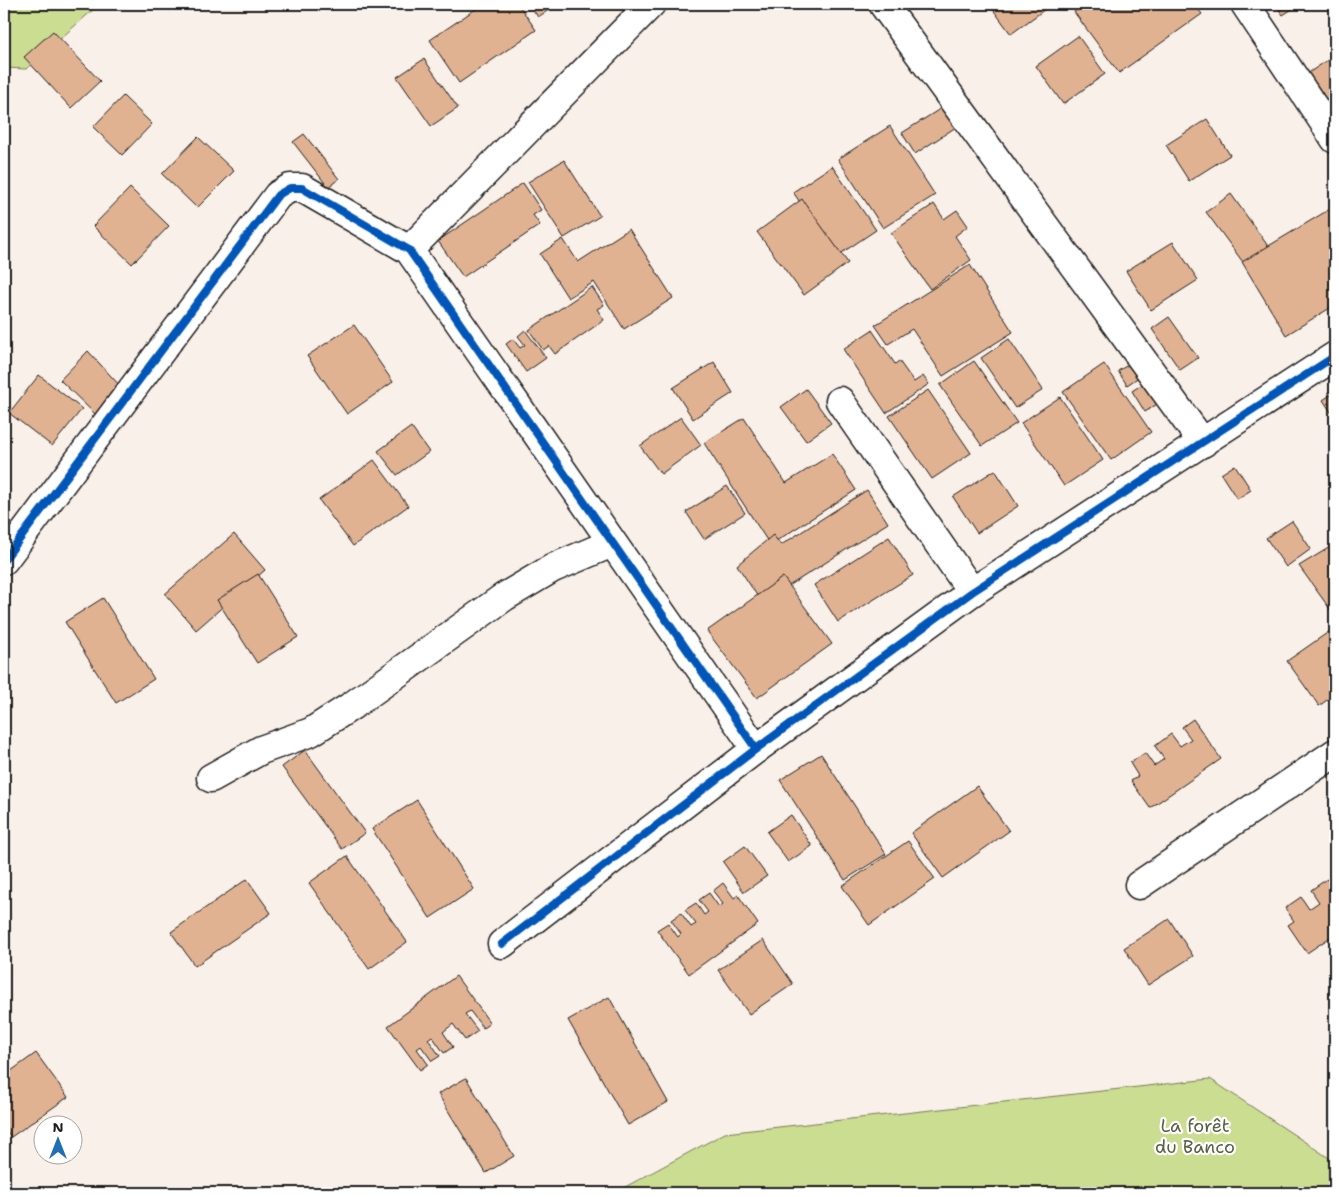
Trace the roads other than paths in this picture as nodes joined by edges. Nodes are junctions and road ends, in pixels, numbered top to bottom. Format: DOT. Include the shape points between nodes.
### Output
graph roads {
  1 [pos="651,4"];
  2 [pos="884,4"];
  3 [pos="1244,4"];
  4 [pos="1335,139"];
  5 [pos="409,250"];
  6 [pos="1335,356"];
  7 [pos="840,401"];
  8 [pos="1203,443"];
  9 [pos="612,543"];
  10 [pos="4,560"];
  11 [pos="972,592"];
  12 [pos="756,750"];
  13 [pos="1335,754"];
  14 [pos="211,778"];
  15 [pos="1139,886"];
  16 [pos="502,944"];
  1 -- 5 [label="street"];
  2 -- 8 [label="street"];
  3 -- 4 [label="street"];
  5 -- 9 [label="street"];
  5 -- 10 [label="street" via="302,188 290,188 278,195"];
  6 -- 8 [label="street"];
  7 -- 11 [label="street"];
  8 -- 11 [label="street"];
  9 -- 12 [label="street"];
  9 -- 14 [label="street" via="553,568 504,597 310,732 261,750"];
  11 -- 12 [label="street"];
  12 -- 16 [label="street"];
  13 -- 15 [label="street"];
}
